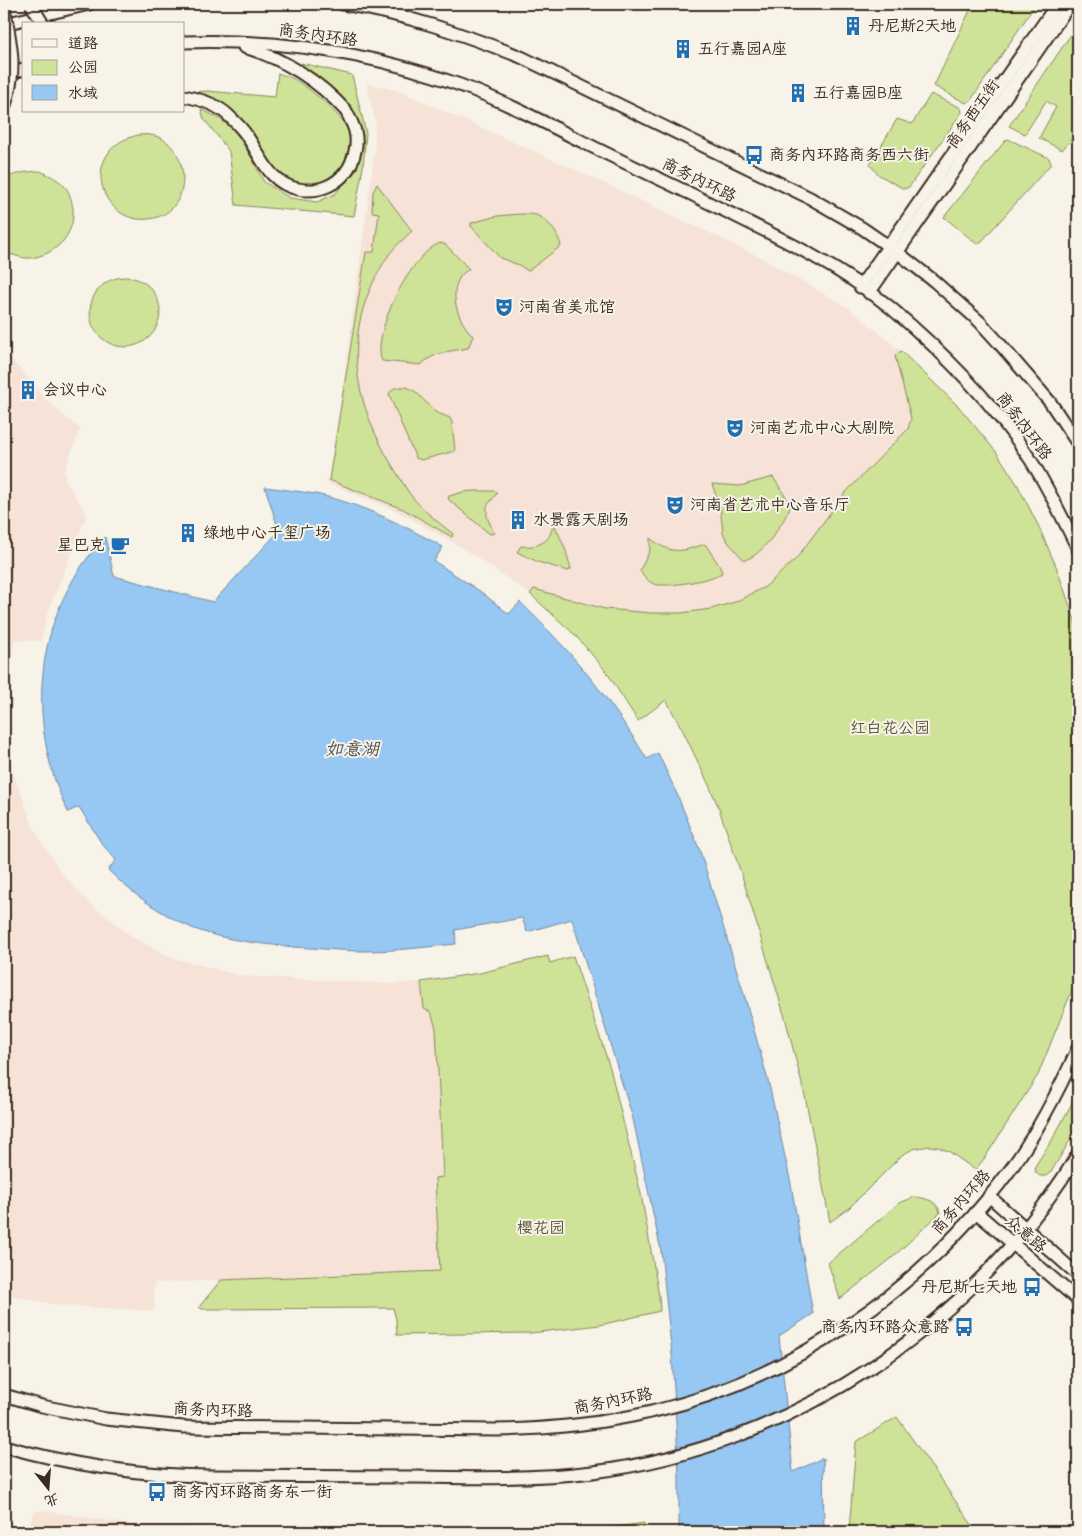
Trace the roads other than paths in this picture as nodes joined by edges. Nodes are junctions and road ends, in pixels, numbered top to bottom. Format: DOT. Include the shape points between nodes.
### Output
graph roads {
  1 [pos="31,4"];
  2 [pos="88,4"];
  3 [pos="343,4"];
  4 [pos="1057,4"];
  5 [pos="1070,4"];
  6 [pos="4,7"];
  7 [pos="42,22"];
  8 [pos="4,24"];
  9 [pos="185,42"];
  10 [pos="228,42"];
  11 [pos="22,70"];
  12 [pos="4,75"];
  13 [pos="185,96"];
  14 [pos="4,108"];
  15 [pos="893,250"];
  16 [pos="865,290"];
  17 [pos="1078,444"];
  18 [pos="1078,549"];
  19 [pos="1078,1048"];
  20 [pos="1078,1154"];
  21 [pos="989,1196"];
  22 [pos="976,1212"];
  23 [pos="1026,1228"];
  24 [pos="1012,1243"];
  25 [pos="1078,1275"];
  26 [pos="1078,1300"];
  27 [pos="4,1395"];
  28 [pos="4,1446"];
  1 -- 7 [label="street, bridge"];
  2 -- 8 [label="street"];
  3 -- 15 [label="street, 商务内环路" via="435,25 521,56 810,198"];
  4 -- 15 [label="street, 商务西五街"];
  5 -- 15 [label="street, 商务西五街"];
  6 -- 14 [label="street, bridge" via="13,67"];
  9 -- 10 [label="street, 商务内环路"];
  10 -- 13 [label="street, bridge" via="258,51 301,72 346,111 356,133 353,160 347,170 333,184 316,190 287,186 274,178 243,130 223,111 210,103"];
  10 -- 16 [label="street, 商务内环路" via="265,43 350,55 420,72 501,101 787,241"];
  11 -- 12 [label="street"];
  15 -- 16 [label="street, 商务西五街"];
  15 -- 17 [label="street, 商务内环路" via="934,281 1000,343 1050,402"];
  16 -- 18 [label="street, 商务内环路" via="888,306 974,387 1037,471"];
  19 -- 21 [label="street, 商务内环路" via="1026,1147"];
  20 -- 23 [label="street"];
  21 -- 22 [label="street, 商务内环路"];
  21 -- 23 [label="street, 众意路"];
  22 -- 24 [label="street, 众意路"];
  22 -- 27 [label="street, 商务内环路" via="900,1287 827,1339 787,1362 688,1402 589,1424 526,1429 207,1428 106,1419"];
  23 -- 24 [label="street"];
  23 -- 25 [label="street, 众意路"];
  24 -- 26 [label="street, 众意路"];
  24 -- 28 [label="street" via="930,1324 870,1369 786,1416 749,1432 656,1460 596,1472 528,1478 179,1476 98,1468"];
}
